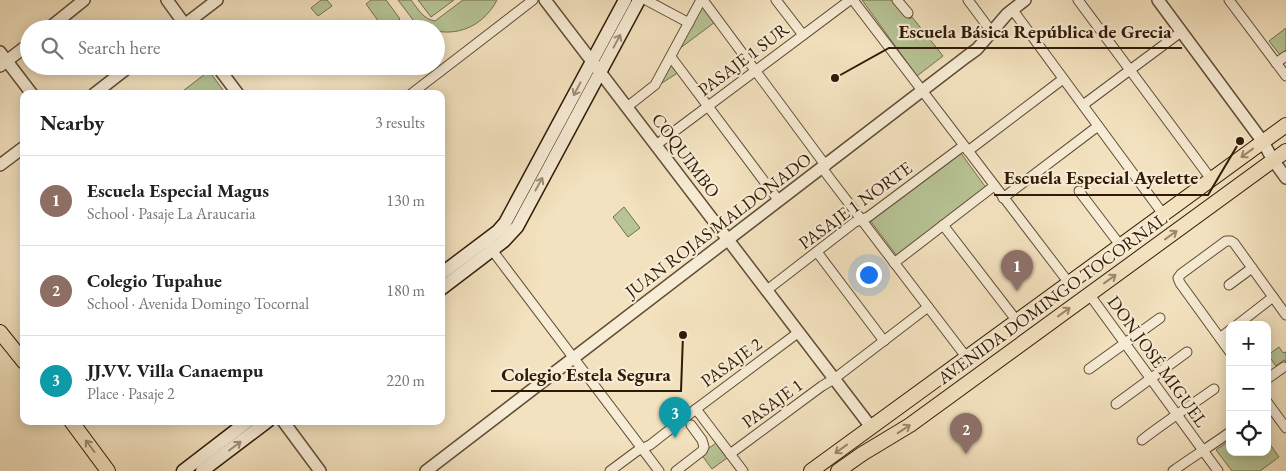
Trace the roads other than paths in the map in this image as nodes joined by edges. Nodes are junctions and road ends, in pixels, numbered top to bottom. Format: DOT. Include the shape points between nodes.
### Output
graph roads {
  1 [pos="84,0"];
  2 [pos="167,0"];
  3 [pos="217,0"];
  4 [pos="533,0"];
  5 [pos="545,0"];
  6 [pos="625,0"];
  7 [pos="639,0"];
  8 [pos="646,0"];
  9 [pos="702,0"];
  10 [pos="776,0"];
  11 [pos="852,0"];
  12 [pos="897,0"];
  13 [pos="968,0"];
  14 [pos="1025,0"];
  15 [pos="1078,0"];
  16 [pos="1158,0"];
  17 [pos="1230,0"];
  18 [pos="1012,10"];
  19 [pos="908,14"];
  20 [pos="59,20"];
  21 [pos="180,20"];
  22 [pos="193,20"];
  23 [pos="689,23"];
  24 [pos="991,31"];
  25 [pos="1181,32"];
  26 [pos="803,35"];
  27 [pos="20,49"];
  28 [pos="1286,56"];
  29 [pos="671,57"];
  30 [pos="2,60"];
  31 [pos="592,61"];
  32 [pos="1276,63"];
  33 [pos="445,68"];
  34 [pos="1130,70"];
  35 [pos="755,71"];
  36 [pos="600,72"];
  37 [pos="118,75"];
  38 [pos="224,75"];
  39 [pos="436,75"];
  40 [pos="1286,76"];
  41 [pos="1063,79"];
  42 [pos="28,90"];
  43 [pos="99,90"];
  44 [pos="235,90"];
  45 [pos="416,90"];
  46 [pos="922,92"];
  47 [pos="708,106"];
  48 [pos="1083,106"];
  49 [pos="627,107"];
  50 [pos="1286,125"];
  51 [pos="1098,126"];
  52 [pos="1263,142"];
  53 [pos="656,145"];
  54 [pos="965,148"];
  55 [pos="20,150"];
  56 [pos="1286,151"];
  57 [pos="1273,160"];
  58 [pos="0,165"];
  59 [pos="824,167"];
  60 [pos="1286,178"];
  61 [pos="1211,179"];
  62 [pos="994,186"];
  63 [pos="1080,191"];
  64 [pos="1003,198"];
  65 [pos="779,201"];
  66 [pos="1163,214"];
  67 [pos="861,220"];
  68 [pos="512,224"];
  69 [pos="943,225"];
  70 [pos="728,240"];
  71 [pos="489,245"];
  72 [pos="1120,245"];
  73 [pos="817,252"];
  74 [pos="894,263"];
  75 [pos="1131,263"];
  76 [pos="1252,268"];
  77 [pos="445,272"];
  78 [pos="1068,283"];
  79 [pos="445,285"];
  80 [pos="1229,285"];
  81 [pos="767,290"];
  82 [pos="1089,294"];
  83 [pos="1273,297"];
  84 [pos="928,307"];
  85 [pos="1286,315"];
  86 [pos="1022,318"];
  87 [pos="1160,318"];
  88 [pos="1242,321"];
  89 [pos="1039,331"];
  90 [pos="0,332"];
  91 [pos="799,332"];
  92 [pos="1226,333"];
  93 [pos="1220,338"];
  94 [pos="884,341"];
  95 [pos="1125,343"];
  96 [pos="1226,346"];
  97 [pos="1187,352"];
  98 [pos="20,357"];
  99 [pos="574,358"];
  100 [pos="967,358"];
  101 [pos="1284,367"];
  102 [pos="1089,369"];
  103 [pos="1271,376"];
  104 [pos="834,379"];
  105 [pos="1151,379"];
  106 [pos="1214,389"];
  107 [pos="1116,404"];
  108 [pos="1271,407"];
  109 [pos="696,409"];
  110 [pos="1177,415"];
  111 [pos="73,425"];
  112 [pos="243,425"];
  113 [pos="263,425"];
  114 [pos="286,425"];
  115 [pos="691,425"];
  116 [pos="1285,425"];
  117 [pos="871,427"];
  118 [pos="1226,435"];
  119 [pos="1142,440"];
  120 [pos="642,449"];
  121 [pos="1203,450"];
  122 [pos="730,454"];
  123 [pos="108,471"];
  124 [pos="183,471"];
  125 [pos="202,471"];
  126 [pos="320,471"];
  127 [pos="426,471"];
  128 [pos="610,471"];
  129 [pos="659,471"];
  130 [pos="676,471"];
  131 [pos="743,471"];
  132 [pos="811,471"];
  133 [pos="838,471"];
  134 [pos="1173,471"];
  135 [pos="1218,471"];
  1 -- 20 [label="street"];
  2 -- 21 [label="street"];
  3 -- 22 [label="street"];
  4 -- 33 [label="street"];
  5 -- 31 [label="street, COQUIMBO"];
  6 -- 31 [label="main road"];
  36 -- 7 [label="main road, one-way"];
  8 -- 23 [label="street"];
  9 -- 23 [label="street"];
  9 -- 35 [label="street"];
  10 -- 26 [label="street"];
  11 -- 26 [label="street, PASAJE 1 SUR"];
  11 -- 46 [label="street"];
  12 -- 19 [label="street"];
  13 -- 24 [label="street"];
  14 -- 18 [label="street, JUAN ROJAS MALDONADO"];
  15 -- 34 [label="street"];
  16 -- 25 [label="street"];
  17 -- 32 [label="street"];
  18 -- 24 [label="street, JUAN ROJAS MALDONADO"];
  18 -- 41 [label="street"];
  23 -- 29 [label="street"];
  24 -- 46 [label="street, JUAN ROJAS MALDONADO" via="972,53"];
  25 -- 34 [label="street"];
  25 -- 52 [label="street"];
  26 -- 35 [label="street, PASAJE 1 SUR"];
  27 -- 30 [label="street"];
  28 -- 32 [label="street"];
  29 -- 47 [label="street"];
  29 -- 49 [label="street" via="655,85"];
  30 -- 42 [label="street"];
  31 -- 36 [label="street, COQUIMBO"];
  31 -- 68 [label="main road, one-way"];
  32 -- 40 [label="street"];
  34 -- 48 [label="street"];
  34 -- 61 [label="street"];
  35 -- 47 [label="street, PASAJE 1 SUR"];
  35 -- 59 [label="street"];
  36 -- 49 [label="street, COQUIMBO"];
  68 -- 36 [label="main road, one-way"];
  37 -- 43 [label="street"];
  38 -- 44 [label="street"];
  39 -- 45 [label="street"];
  41 -- 48 [label="street"];
  41 -- 54 [label="street, PASAJE 1 NORTE"];
  46 -- 54 [label="street"];
  46 -- 59 [label="street, JUAN ROJAS MALDONADO"];
  47 -- 53 [label="street, PASAJE 1 SUR"];
  47 -- 65 [label="street"];
  48 -- 51 [label="street"];
  49 -- 53 [label="street, COQUIMBO"];
  50 -- 52 [label="main road, AVENIDA DOMINGO TOCORNAL"];
  51 -- 64 [label="street"];
  51 -- 66 [label="street"];
  52 -- 57 [label="street"];
  52 -- 61 [label="main road, AVENIDA DOMINGO TOCORNAL, one-way"];
  53 -- 70 [label="street, COQUIMBO"];
  54 -- 62 [label="street"];
  54 -- 67 [label="street, PASAJE 1 NORTE"];
  55 -- 58 [label="street"];
  56 -- 57 [label="main road, AVENIDA DOMINGO TOCORNAL"];
  57 -- 60 [label="street"];
  75 -- 57 [label="main road, AVENIDA DOMINGO TOCORNAL, one-way"];
  59 -- 65 [label="street, JUAN ROJAS MALDONADO"];
  59 -- 67 [label="street"];
  61 -- 66 [label="main road, AVENIDA DOMINGO TOCORNAL"];
  62 -- 64 [label="street"];
  62 -- 69 [label="street"];
  63 -- 72 [label="street"];
  64 -- 78 [label="street"];
  65 -- 70 [label="street, JUAN ROJAS MALDONADO"];
  66 -- 72 [label="main road, AVENIDA DOMINGO TOCORNAL"];
  67 -- 73 [label="street, PASAJE 1 NORTE"];
  67 -- 74 [label="street"];
  68 -- 71 [label="main road" via="498,230"];
  69 -- 74 [label="street"];
  69 -- 86 [label="street"];
  70 -- 81 [label="street, COQUIMBO"];
  70 -- 99 [label="street, JUAN ROJAS MALDONADO"];
  71 -- 77 [label="main road"];
  71 -- 79 [label="main road"];
  71 -- 99 [label="street"];
  72 -- 75 [label="main road" via="1133,251"];
  72 -- 78 [label="main road, AVENIDA DOMINGO TOCORNAL"];
  73 -- 81 [label="street, PASAJE 1 NORTE"];
  73 -- 94 [label="street"];
  74 -- 84 [label="street"];
  82 -- 75 [label="main road, AVENIDA DOMINGO TOCORNAL, one-way"];
  76 -- 80 [label="street"];
  76 -- 83 [label="street"];
  76 -- 93 [label="street" via="1228,240 1179,276 1178,282"];
  78 -- 86 [label="main road, AVENIDA DOMINGO TOCORNAL"];
  81 -- 91 [label="street, COQUIMBO"];
  89 -- 82 [label="main road, AVENIDA DOMINGO TOCORNAL, one-way"];
  82 -- 95 [label="street, DON JOSÉ MIGUEL"];
  83 -- 85 [label="street"];
  83 -- 88 [label="street"];
  84 -- 94 [label="street, PASAJE 1"];
  84 -- 100 [label="street"];
  86 -- 89 [label="main road" via="1027,318 1030,325"];
  86 -- 100 [label="main road, AVENIDA DOMINGO TOCORNAL"];
  87 -- 95 [label="street"];
  133 -- 89 [label="main road, AVENIDA DOMINGO TOCORNAL, one-way" via="910,425"];
  90 -- 98 [label="main road"];
  91 -- 104 [label="street, COQUIMBO"];
  91 -- 109 [label="street, PASAJE 2"];
  92 -- 93 [label="street"];
  93 -- 96 [label="street"];
  94 -- 104 [label="street, PASAJE 1"];
  95 -- 102 [label="street"];
  95 -- 105 [label="street, DON JOSÉ MIGUEL"];
  97 -- 105 [label="street"];
  99 -- 120 [label="street"];
  99 -- 127 [label="street, JUAN ROJAS MALDONADO"];
  100 -- 117 [label="main road, AVENIDA DOMINGO TOCORNAL"];
  101 -- 103 [label="street"];
  104 -- 117 [label="street, COQUIMBO"];
  104 -- 122 [label="street, PASAJE 1"];
  105 -- 107 [label="street"];
  105 -- 110 [label="street, DON JOSÉ MIGUEL"];
  106 -- 110 [label="street"];
  108 -- 116 [label="street"];
  109 -- 120 [label="street, PASAJE 2"];
  109 -- 122 [label="street"];
  110 -- 119 [label="street"];
  110 -- 121 [label="street, DON JOSÉ MIGUEL"];
  123 -- 111 [label="main road, one-way"];
  112 -- 124 [label="main road"];
  125 -- 113 [label="main road, one-way"];
  114 -- 126 [label="street"];
  115 -- 130 [label="street" via="704,442 704,447"];
  117 -- 132 [label="main road, AVENIDA DOMINGO TOCORNAL, one-way"];
  118 -- 121 [label="street"];
  120 -- 128 [label="street, PASAJE 2"];
  120 -- 129 [label="street"];
  121 -- 134 [label="street"];
  121 -- 135 [label="street, DON JOSÉ MIGUEL"];
  122 -- 131 [label="street"];
}
